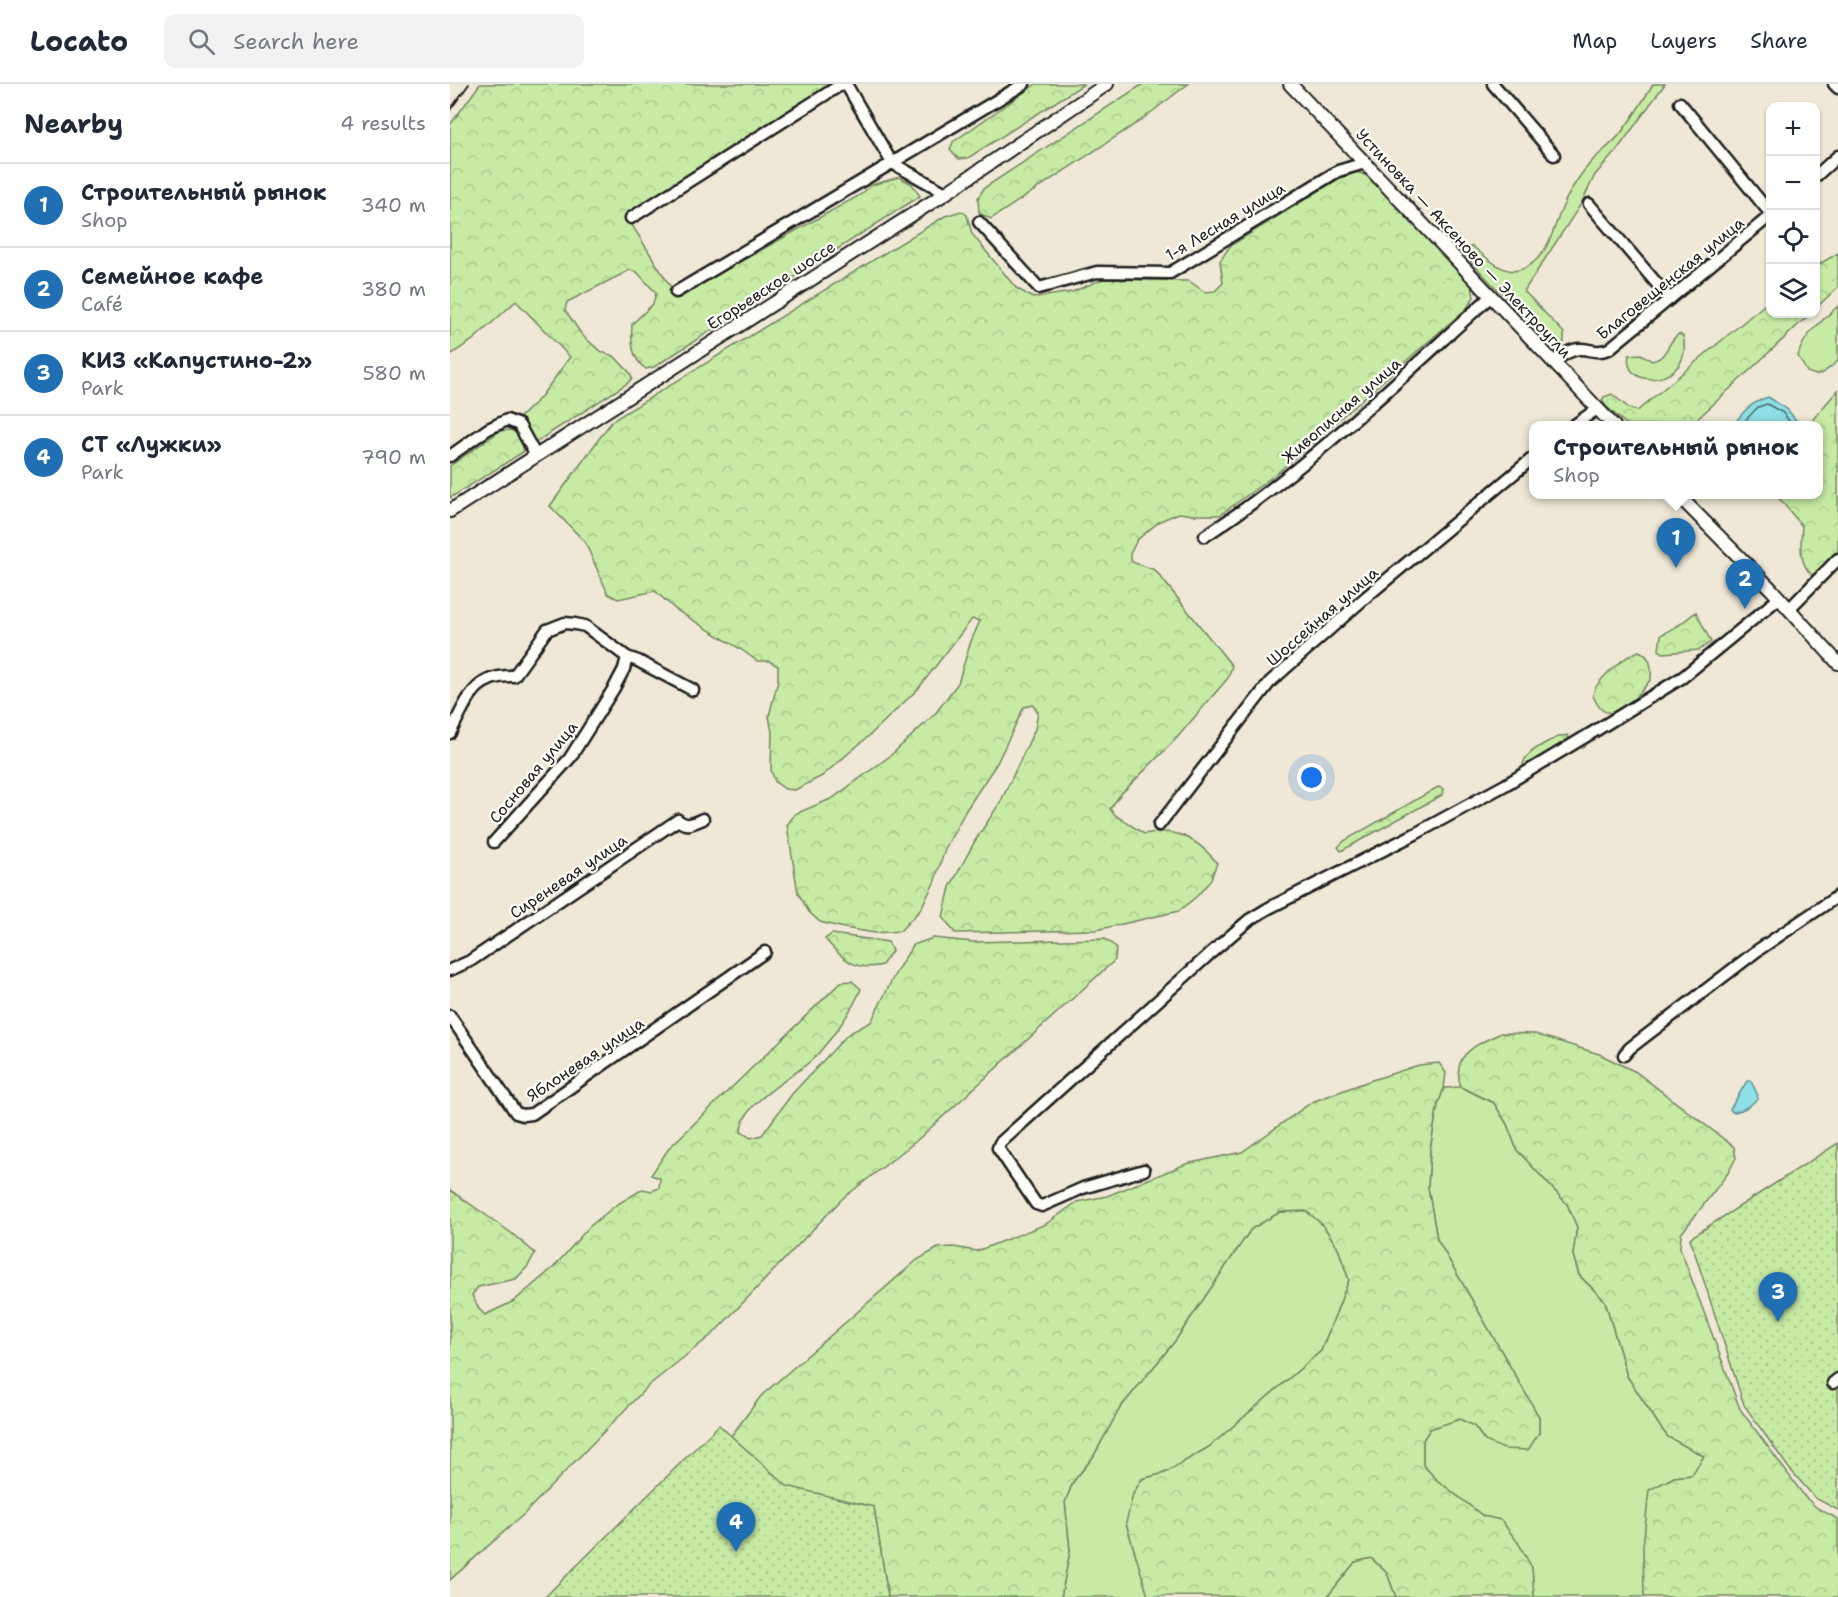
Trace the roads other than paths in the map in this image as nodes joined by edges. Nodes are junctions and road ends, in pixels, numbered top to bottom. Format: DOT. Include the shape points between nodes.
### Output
graph roads {
  1 [pos="844,84"];
  2 [pos="1024,84"];
  3 [pos="1107,84"];
  4 [pos="1290,84"];
  5 [pos="1493,84"];
  6 [pos="1834,84"];
  7 [pos="1838,88"];
  8 [pos="1680,103"];
  9 [pos="1554,155"];
  10 [pos="1838,156"];
  11 [pos="892,163"];
  12 [pos="1365,163"];
  13 [pos="1820,172"];
  14 [pos="946,194"];
  15 [pos="1589,204"];
  16 [pos="1766,210"];
  17 [pos="631,218"];
  18 [pos="1766,218"];
  19 [pos="979,222"];
  20 [pos="676,292"];
  21 [pos="1490,297"];
  22 [pos="1670,299"];
  23 [pos="1552,362"];
  24 [pos="1597,409"];
  25 [pos="1579,421"];
  26 [pos="1609,421"];
  27 [pos="450,456"];
  28 [pos="536,456"];
  29 [pos="1529,460"];
  30 [pos="1681,499"];
  31 [pos="450,511"];
  32 [pos="1205,536"];
  33 [pos="1838,559"];
  34 [pos="1779,598"];
  35 [pos="1789,609"];
  36 [pos="627,657"];
  37 [pos="1838,663"];
  38 [pos="693,690"];
  39 [pos="450,733"];
  40 [pos="703,819"];
  41 [pos="1159,825"];
  42 [pos="495,842"];
  43 [pos="1838,896"];
  44 [pos="765,952"];
  45 [pos="450,970"];
  46 [pos="450,1018"];
  47 [pos="1624,1055"];
  48 [pos="1144,1170"];
  1 -- 11 [label="street"];
  1 -- 17 [label="street"];
  2 -- 11 [label="street"];
  3 -- 14 [label="main road, Егорьевское шоссе"];
  4 -- 12 [label="main road, Устиновка — Аксеново — Электроугли"];
  5 -- 9 [label="street"];
  6 -- 7 [label="street"];
  8 -- 16 [label="street"];
  10 -- 13 [label="street"];
  11 -- 14 [label="street"];
  11 -- 20 [label="street"];
  12 -- 19 [label="street, 1-я Лесная улица" via="1338,171 1170,273 1097,272 1039,288"];
  12 -- 21 [label="main road, Устиновка — Аксеново — Электроугли"];
  14 -- 28 [label="main road, Егорьевское шоссе"];
  15 -- 22 [label="street"];
  18 -- 22 [label="street, Благовещенская улица"];
  21 -- 23 [label="main road, Устиновка — Аксеново — Электроугли"];
  21 -- 32 [label="street, Живописная улица" via="1331,442"];
  22 -- 23 [label="street, Благовещенская улица" via="1609,349 1600,353 1580,349"];
  23 -- 24 [label="main road, Устиновка — Аксеново — Электроугли"];
  24 -- 25 [label="street"];
  24 -- 26 [label="main road, Устиновка — Аксеново — Электроугли"];
  27 -- 28 [label="street" via="507,420 519,425"];
  28 -- 31 [label="main road, Егорьевское шоссе"];
  29 -- 41 [label="street, Шоссейная улица" via="1270,682"];
  30 -- 34 [label="main road"];
  33 -- 35 [label="street"];
  34 -- 35 [label="main road"];
  34 -- 48 [label="street" via="1683,677 1595,731 1445,818 1249,920 998,1148 1036,1204 1042,1206 1083,1188"];
  35 -- 37 [label="main road"];
  36 -- 38 [label="street"];
  36 -- 39 [label="street" via="585,626 565,623 547,630 514,676 491,677 474,689"];
  36 -- 42 [label="street, Сосновая улица" via="614,688 570,758"];
  40 -- 45 [label="street, Сиреневая улица" via="689,825 678,820 470,961"];
  43 -- 47 [label="street" via="1758,950"];
  44 -- 46 [label="street, Яблоневая улица" via="532,1114 516,1113"];
}
